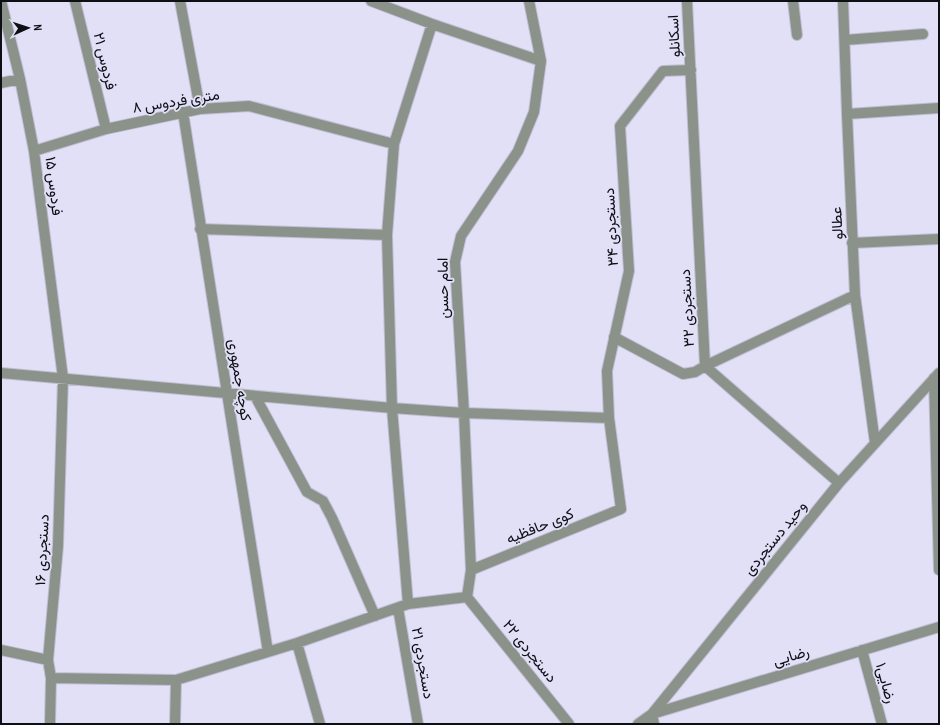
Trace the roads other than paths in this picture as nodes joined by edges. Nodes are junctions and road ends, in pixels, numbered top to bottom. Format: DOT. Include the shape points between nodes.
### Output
graph roads {
  1 [pos="1,1"];
  2 [pos="75,1"];
  3 [pos="180,1"];
  4 [pos="371,1"];
  5 [pos="529,1"];
  6 [pos="687,1"];
  7 [pos="793,1"];
  8 [pos="843,1"];
  9 [pos="432,24"];
  10 [pos="923,34"];
  11 [pos="797,35"];
  12 [pos="844,40"];
  13 [pos="541,61"];
  14 [pos="691,70"];
  15 [pos="20,79"];
  16 [pos="1,83"];
  17 [pos="939,108"];
  18 [pos="200,109"];
  19 [pos="183,112"];
  20 [pos="846,114"];
  21 [pos="106,129"];
  22 [pos="394,144"];
  23 [pos="34,151"];
  24 [pos="200,229"];
  25 [pos="387,235"];
  26 [pos="939,239"];
  27 [pos="852,243"];
  28 [pos="856,295"];
  29 [pos="614,337"];
  30 [pos="705,366"];
  31 [pos="1,373"];
  32 [pos="937,376"];
  33 [pos="63,378"];
  34 [pos="228,394"];
  35 [pos="255,396"];
  36 [pos="392,408"];
  37 [pos="464,412"];
  38 [pos="609,418"];
  39 [pos="875,443"];
  40 [pos="840,483"];
  41 [pos="621,509"];
  42 [pos="471,570"];
  43 [pos="939,570"];
  44 [pos="467,597"];
  45 [pos="408,604"];
  46 [pos="398,608"];
  47 [pos="375,616"];
  48 [pos="939,627"];
  49 [pos="297,643"];
  50 [pos="1,650"];
  51 [pos="862,650"];
  52 [pos="268,652"];
  53 [pos="48,660"];
  54 [pos="51,678"];
  55 [pos="176,680"];
  56 [pos="652,714"];
  57 [pos="50,724"];
  58 [pos="175,724"];
  59 [pos="320,724"];
  60 [pos="418,724"];
  61 [pos="569,724"];
  62 [pos="638,724"];
  63 [pos="654,724"];
  64 [pos="882,724"];
  1 -- 15 [label="street, فردوس ۱۵"];
  2 -- 21 [label="street, فردوس ۲۱"];
  3 -- 18 [label="street"];
  4 -- 9 [label="street"];
  5 -- 13 [label="street, امام حسن"];
  6 -- 14 [label="street, اسکانلو"];
  7 -- 11 [label="street"];
  8 -- 12 [label="street, عطالو"];
  9 -- 13 [label="street"];
  9 -- 22 [label="street"];
  10 -- 12 [label="street"];
  12 -- 20 [label="street, عطالو"];
  13 -- 37 [label="street, امام حسن" via="534,112 518,151 461,236 455,262"];
  14 -- 29 [label="street, دستجردی ۳۴" via="663,72 620,126 629,271"];
  14 -- 30 [label="street, دستجردی ۳۲"];
  15 -- 16 [label="street"];
  15 -- 23 [label="street, فردوس ۱۵"];
  17 -- 20 [label="street"];
  18 -- 19 [label="street, ۸ متری فردوس"];
  18 -- 22 [label="street, ۸ متری فردوس" via="249,106"];
  19 -- 21 [label="street, ۸ متری فردوس"];
  19 -- 24 [label="street, کوچه جمهوری"];
  20 -- 27 [label="street, عطالو"];
  21 -- 23 [label="street, ۸ متری فردوس"];
  22 -- 25 [label="street"];
  23 -- 33 [label="street, فردوس ۱۵"];
  24 -- 25 [label="street"];
  24 -- 34 [label="street, کوچه جمهوری"];
  25 -- 36 [label="street"];
  26 -- 27 [label="street"];
  27 -- 28 [label="street, عطالو"];
  28 -- 30 [label="street"];
  28 -- 39 [label="street, عطالو"];
  29 -- 30 [label="street" via="684,374 695,372"];
  29 -- 38 [label="street, دستجردی ۳۴" via="606,370"];
  30 -- 40 [label="street, دستجردی ۳۲"];
  31 -- 33 [label="street"];
  32 -- 39 [label="street, وحید دستجردی"];
  32 -- 43 [label="street"];
  33 -- 34 [label="street"];
  33 -- 53 [label="street, دستجردی ۱۶" via="58,546"];
  34 -- 35 [label="street"];
  34 -- 52 [label="street, کوچه جمهوری"];
  35 -- 36 [label="street"];
  35 -- 47 [label="street" via="307,492 323,501"];
  36 -- 37 [label="street"];
  36 -- 45 [label="street"];
  37 -- 38 [label="street"];
  37 -- 42 [label="street, امام حسن"];
  38 -- 41 [label="street, دستجردی ۳۴"];
  39 -- 40 [label="street, وحید دستجردی"];
  40 -- 56 [label="street, وحید دستجردی"];
  41 -- 42 [label="street, کوی حافظیه"];
  42 -- 44 [label="street, امام حسن"];
  44 -- 45 [label="street"];
  44 -- 61 [label="street, دستجردی ۲۲"];
  45 -- 46 [label="street"];
  46 -- 47 [label="street"];
  46 -- 60 [label="street, دستجردی ۲۱"];
  47 -- 49 [label="street"];
  48 -- 51 [label="street, رضایی"];
  49 -- 52 [label="street"];
  49 -- 59 [label="street"];
  50 -- 53 [label="street"];
  51 -- 56 [label="street, رضایی"];
  51 -- 64 [label="street, رضایی۱"];
  52 -- 55 [label="street"];
  53 -- 54 [label="street, دستجردی ۱۶"];
  54 -- 55 [label="street"];
  54 -- 57 [label="street, دستجردی ۱۶"];
  55 -- 58 [label="street"];
  56 -- 62 [label="street, وحید دستجردی"];
  56 -- 63 [label="street"];
}
